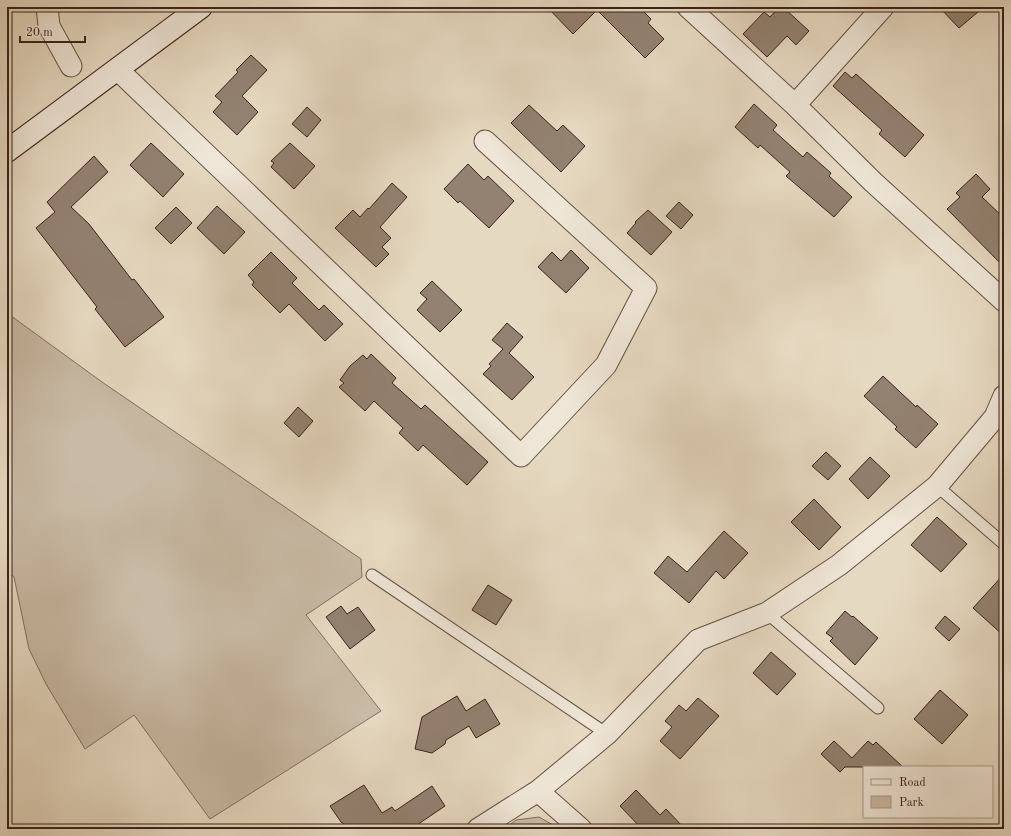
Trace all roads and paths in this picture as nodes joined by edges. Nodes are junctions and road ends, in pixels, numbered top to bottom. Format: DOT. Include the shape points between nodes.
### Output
graph roads {
  1 [pos="47,7"];
  2 [pos="201,7"];
  3 [pos="883,7"];
  4 [pos="693,8"];
  5 [pos="70,66"];
  6 [pos="117,69"];
  7 [pos="795,105"];
  8 [pos="485,141"];
  9 [pos="7,151"];
  10 [pos="1004,301"];
  11 [pos="1004,396"];
  12 [pos="937,486"];
  13 [pos="1004,544"];
  14 [pos="372,575"];
  15 [pos="767,613"];
  16 [pos="878,708"];
  17 [pos="607,734"];
  18 [pos="538,791"];
  19 [pos="478,829"];
  20 [pos="581,829"];
  1 -- 5 [label="street" via="49,26"];
  2 -- 6 [label="main road"];
  3 -- 7 [label="street"];
  4 -- 7 [label="street"];
  6 -- 8 [label="street" via="521,456 606,365 646,288"];
  6 -- 9 [label="main road"];
  7 -- 10 [label="street" via="872,182"];
  11 -- 12 [label="street" via="995,417"];
  12 -- 13 [label="lane"];
  12 -- 15 [label="street" via="839,566"];
  14 -- 17 [label="lane"];
  15 -- 16 [label="lane"];
  15 -- 17 [label="street" via="698,640"];
  17 -- 18 [label="street"];
  18 -- 19 [label="street"];
  18 -- 20 [label="street"];
}
